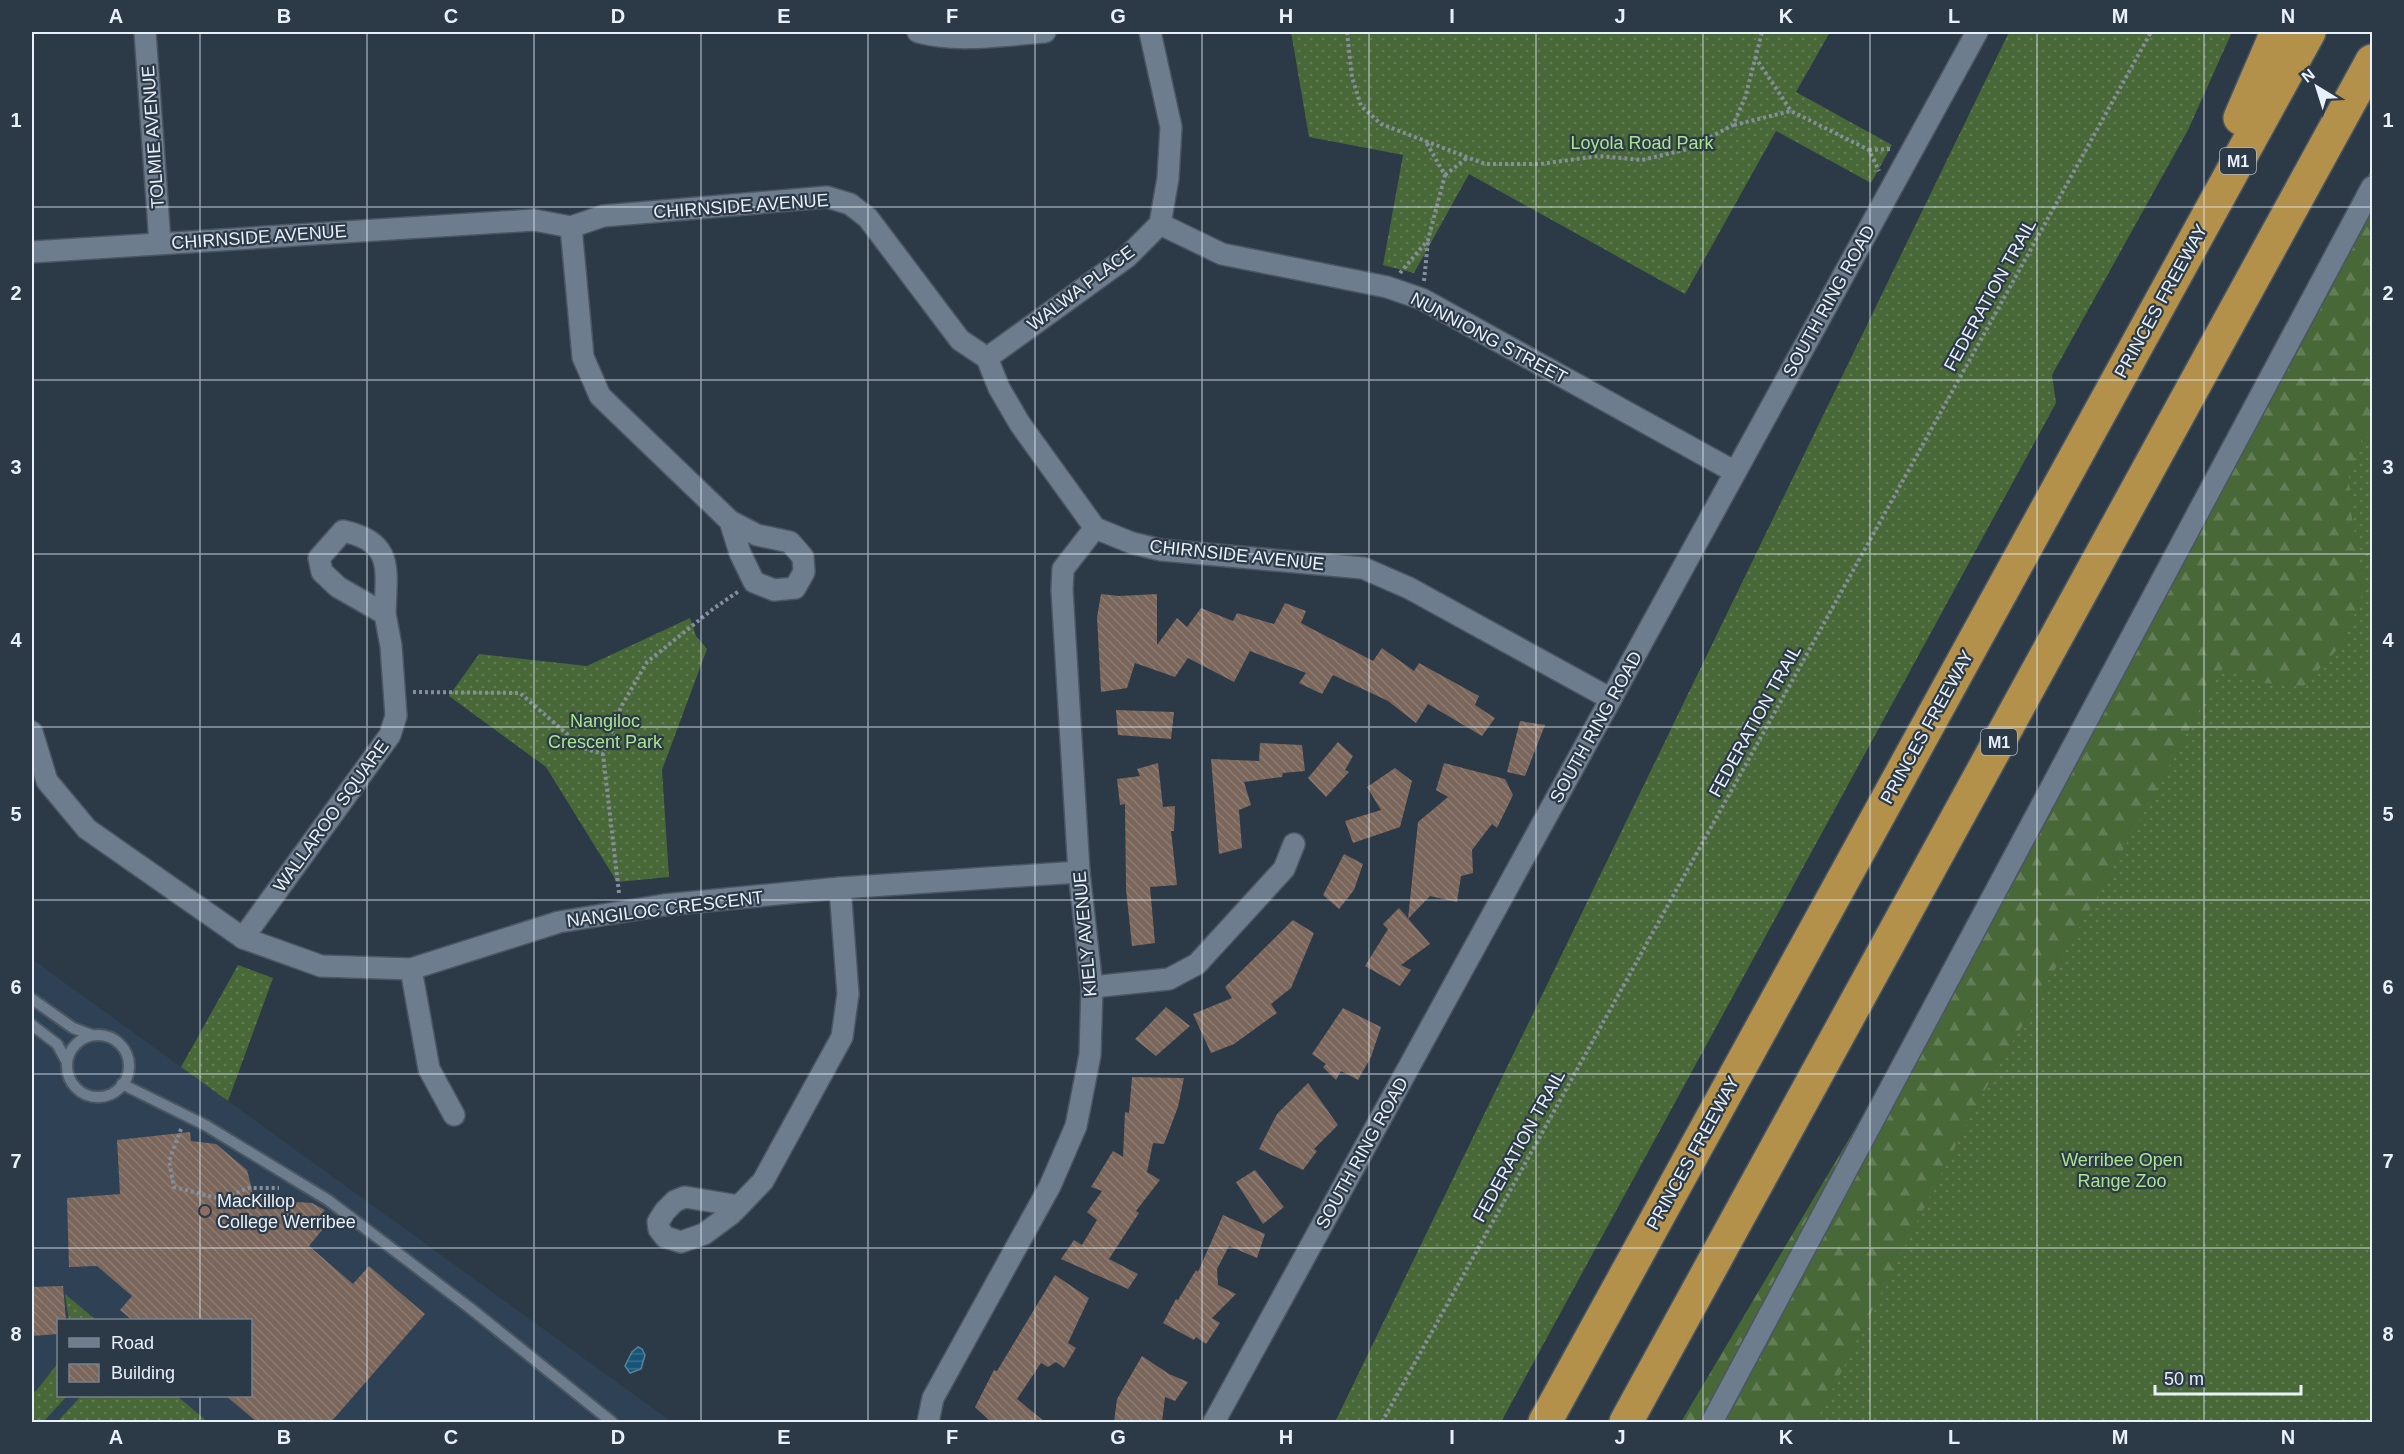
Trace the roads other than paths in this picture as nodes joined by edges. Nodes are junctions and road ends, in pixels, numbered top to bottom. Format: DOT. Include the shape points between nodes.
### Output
graph roads {
  1 [pos="145,32"];
  2 [pos="918,32"];
  3 [pos="1044,32"];
  4 [pos="1150,32"];
  5 [pos="1977,32"];
  6 [pos="2277,32"];
  7 [pos="2309,32"];
  8 [pos="2373,61"];
  9 [pos="2373,187"];
  10 [pos="1160,224"];
  11 [pos="571,227"];
  12 [pos="160,243"];
  13 [pos="32,252"];
  14 [pos="2167,291"];
  15 [pos="987,358"];
  16 [pos="1735,472"];
  17 [pos="730,521"];
  18 [pos="1095,528"];
  19 [pos="385,614"];
  20 [pos="1611,699"];
  21 [pos="32,732"];
  22 [pos="1294,844"];
  23 [pos="1079,872"];
  24 [pos="840,888"];
  25 [pos="243,938"];
  26 [pos="411,969"];
  27 [pos="1092,987"];
  28 [pos="32,999"];
  29 [pos="32,1024"];
  30 [pos="92,1035"];
  31 [pos="67,1062"];
  32 [pos="123,1084"];
  33 [pos="454,1115"];
  34 [pos="739,1206"];
  35 [pos="612,1422"];
  36 [pos="928,1422"];
  37 [pos="1214,1422"];
  38 [pos="1545,1422"];
  39 [pos="1626,1422"];
  40 [pos="1712,1422"];
  1 -- 12 [label="street, TOLMIE AVENUE"];
  2 -- 3 [label="street" via="981,37"];
  4 -- 10 [label="street" via="1171,127"];
  5 -- 16 [label="street, SOUTH RING ROAD"];
  6 -- 14 [label="highway"];
  7 -- 14 [label="highway, PRINCES FREEWAY / M1"];
  8 -- 39 [label="highway, M1"];
  9 -- 40 [label="street"];
  10 -- 15 [label="street, WALWA PLACE" via="1127,256"];
  10 -- 16 [label="street, NUNNIONG STREET" via="1222,254 1387,287 1422,299"];
  11 -- 12 [label="street, CHIRNSIDE AVENUE" via="534,220"];
  11 -- 15 [label="street, CHIRNSIDE AVENUE" via="603,216 827,197 850,204 868,218 960,340"];
  11 -- 17 [label="street" via="583,357 600,396"];
  12 -- 13 [label="street, CHIRNSIDE AVENUE"];
  14 -- 38 [label="highway, PRINCES FREEWAY / M1"];
  15 -- 18 [label="street" via="1020,424"];
  16 -- 20 [label="street, SOUTH RING ROAD"];
  17 -- 17 [label="street" via="754,582 774,590 795,588 804,572 803,557 790,542 757,535"];
  18 -- 20 [label="street, CHIRNSIDE AVENUE" via="1161,550 1363,568 1409,588"];
  18 -- 23 [label="street, KIELY AVENUE" via="1063,569"];
  19 -- 25 [label="street, WALLAROO SQUARE" via="396,716 390,735"];
  20 -- 37 [label="street, SOUTH RING ROAD"];
  21 -- 25 [label="street, NANGILOC CRESCENT" via="47,781 87,829"];
  22 -- 27 [label="street" via="1284,869 1197,964 1169,979"];
  23 -- 24 [label="street, NANGILOC CRESCENT"];
  23 -- 27 [label="street, KIELY AVENUE"];
  24 -- 26 [label="street, NANGILOC CRESCENT" via="664,905 559,922"];
  24 -- 34 [label="street" via="848,994 842,1037 763,1181"];
  25 -- 26 [label="street, NANGILOC CRESCENT" via="321,966"];
  26 -- 33 [label="street" via="429,1069"];
  27 -- 36 [label="street, KIELY AVENUE" via="1089,1055 1076,1125 1050,1186 933,1398"];
  28 -- 30 [label="lane" via="73,1028"];
  29 -- 31 [label="lane" via="57,1044"];
  30 -- 31 [label="lane" via="75,1044"];
  30 -- 32 [label="lane" via="108,1037 126,1053 128,1069"];
  31 -- 32 [label="lane" via="68,1075 86,1095 99,1097"];
  32 -- 35 [label="lane" via="205,1125 328,1200"];
}
